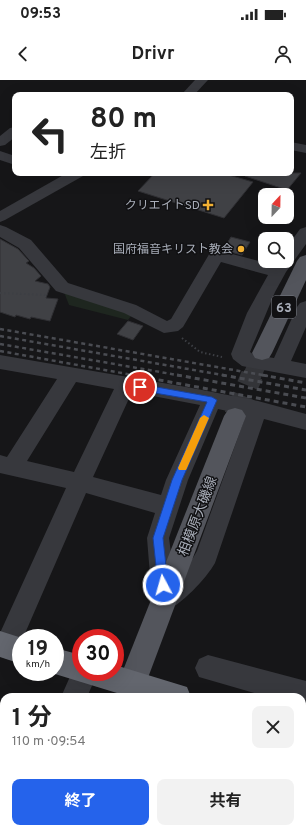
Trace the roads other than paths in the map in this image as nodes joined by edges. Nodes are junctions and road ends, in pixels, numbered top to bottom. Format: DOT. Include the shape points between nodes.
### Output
graph roads {
  1 [pos="202,80"];
  2 [pos="190,92"];
  3 [pos="12,133"];
  4 [pos="0,142"];
  5 [pos="294,147"];
  6 [pos="306,149"];
  7 [pos="0,154"];
  8 [pos="12,160"];
  9 [pos="52,176"];
  10 [pos="73,176"];
  11 [pos="64,181"];
  12 [pos="0,217"];
  13 [pos="0,230"];
  14 [pos="306,232"];
  15 [pos="294,249"];
  16 [pos="258,261"];
  17 [pos="306,261"];
  18 [pos="281,268"];
  19 [pos="306,307"];
  20 [pos="262,353"];
  21 [pos="0,362"];
  22 [pos="280,366"];
  23 [pos="306,371"];
  24 [pos="70,375"];
  25 [pos="126,385"];
  26 [pos="212,400"];
  27 [pos="258,409"];
  28 [pos="235,416"];
  29 [pos="306,422"];
  30 [pos="6,466"];
  31 [pos="80,482"];
  32 [pos="168,507"];
  33 [pos="164,600"];
  34 [pos="9,647"];
  35 [pos="208,668"];
  36 [pos="81,681"];
  37 [pos="122,681"];
  38 [pos="132,684"];
  39 [pos="76,693"];
  40 [pos="163,693"];
  41 [pos="302,693"];
  1 -- 2 [label="street"];
  3 -- 4 [label="street"];
  5 -- 6 [label="street"];
  7 -- 8 [label="street"];
  9 -- 11 [label="street"];
  10 -- 11 [label="street"];
  11 -- 12 [label="street"];
  13 -- 16 [label="street" via="24,244 62,287 130,309 168,327 177,323 217,255"];
  14 -- 15 [label="street"];
  17 -- 20 [label="main road, 63"];
  18 -- 22 [label="street" via="263,299 240,354 249,361"];
  19 -- 22 [label="street"];
  21 -- 24 [label="street"];
  22 -- 23 [label="street"];
  24 -- 25 [label="street"];
  24 -- 30 [label="street"];
  25 -- 26 [label="street"];
  25 -- 31 [label="street"];
  26 -- 27 [label="street"];
  26 -- 32 [label="street"];
  27 -- 29 [label="street"];
  27 -- 33 [label="street" via="208,556 201,566"];
  28 -- 33 [label="main road, 相模原大磯線"];
  30 -- 31 [label="street"];
  31 -- 32 [label="street"];
  31 -- 34 [label="street"];
  32 -- 33 [label="street" via="158,538"];
  33 -- 38 [label="main road, 相模原大磯線"];
  35 -- 41 [label="street"];
  36 -- 39 [label="street"];
  37 -- 38 [label="highway"];
  38 -- 40 [label="highway"];
}
